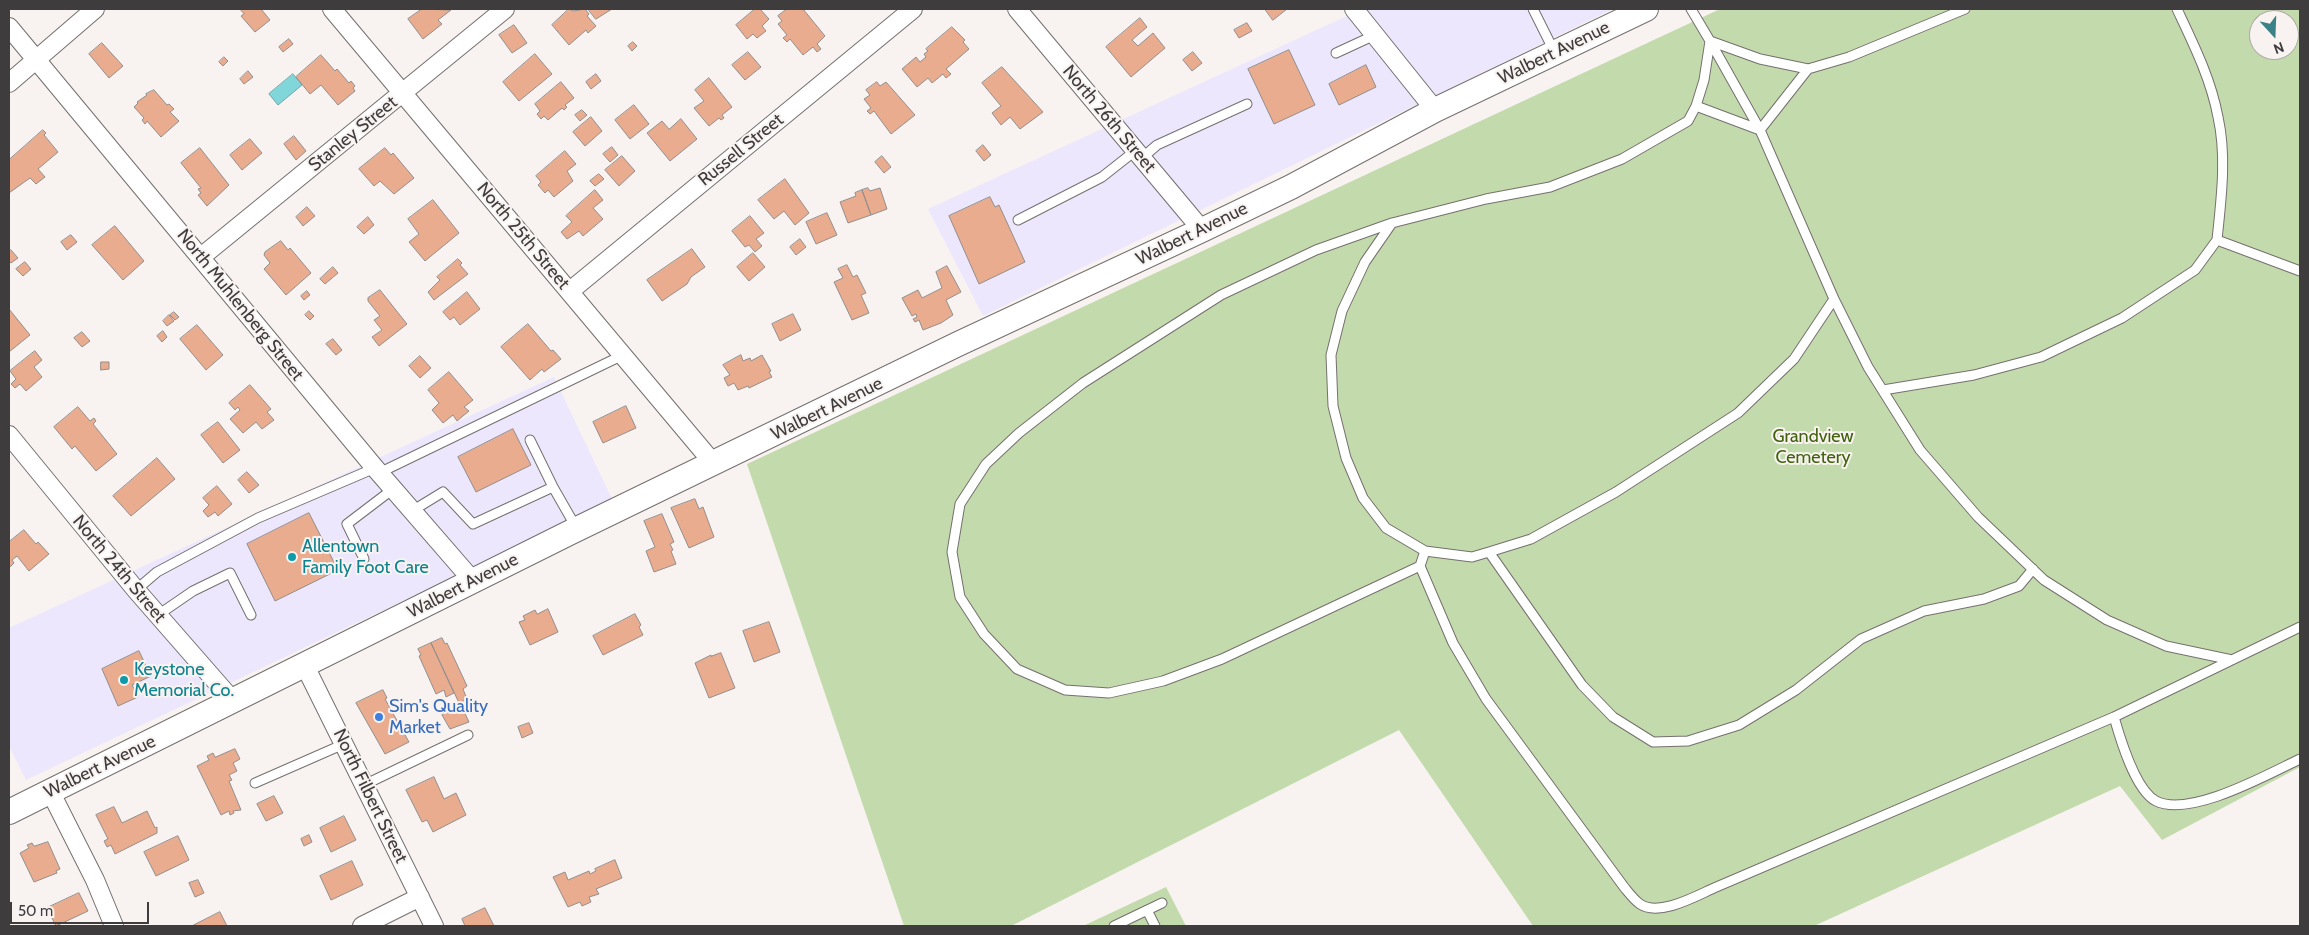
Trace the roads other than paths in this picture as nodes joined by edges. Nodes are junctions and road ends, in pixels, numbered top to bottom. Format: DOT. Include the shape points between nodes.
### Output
graph roads {
  1 [pos="95,9"];
  2 [pos="332,9"];
  3 [pos="505,9"];
  4 [pos="913,9"];
  5 [pos="1017,9"];
  6 [pos="1354,9"];
  7 [pos="1533,9"];
  8 [pos="1646,9"];
  9 [pos="1691,9"];
  10 [pos="1965,9"];
  11 [pos="2177,9"];
  12 [pos="9,27"];
  13 [pos="1376,35"];
  14 [pos="1710,41"];
  15 [pos="1336,53"];
  16 [pos="1555,53"];
  17 [pos="36,60"];
  18 [pos="1808,69"];
  19 [pos="9,83"];
  20 [pos="404,93"];
  21 [pos="1247,104"];
  22 [pos="1696,106"];
  23 [pos="1436,110"];
  24 [pos="1760,130"];
  25 [pos="1138,154"];
  26 [pos="1018,220"];
  27 [pos="1392,223"];
  28 [pos="1202,230"];
  29 [pos="2217,240"];
  30 [pos="201,257"];
  31 [pos="2300,271"];
  32 [pos="570,291"];
  33 [pos="1834,299"];
  34 [pos="623,355"];
  35 [pos="1883,390"];
  36 [pos="9,435"];
  37 [pos="530,440"];
  38 [pos="714,464"];
  39 [pos="377,471"];
  40 [pos="553,487"];
  41 [pos="393,489"];
  42 [pos="412,511"];
  43 [pos="578,529"];
  44 [pos="1425,551"];
  45 [pos="1489,552"];
  46 [pos="364,559"];
  47 [pos="1420,566"];
  48 [pos="2032,569"];
  49 [pos="473,581"];
  50 [pos="136,590"];
  51 [pos="158,615"];
  52 [pos="251,615"];
  53 [pos="2300,627"];
  54 [pos="2232,660"];
  55 [pos="305,666"];
  56 [pos="233,701"];
  57 [pos="2114,717"];
  58 [pos="468,735"];
  59 [pos="344,744"];
  60 [pos="2300,759"];
  61 [pos="255,783"];
  62 [pos="364,785"];
  63 [pos="50,791"];
  64 [pos="9,812"];
  65 [pos="420,897"];
  66 [pos="1162,902"];
  67 [pos="1147,910"];
  68 [pos="114,926"];
  69 [pos="362,926"];
  70 [pos="434,926"];
  71 [pos="1114,926"];
  72 [pos="1154,926"];
  1 -- 17 [label="street"];
  2 -- 20 [label="street, North 25th Street"];
  3 -- 20 [label="street, Stanley Street"];
  4 -- 32 [label="street, Russell Street"];
  5 -- 25 [label="street, North 26th Street"];
  6 -- 13 [label="street"];
  7 -- 16 [label="lane"];
  8 -- 16 [label="main road, Walbert Avenue"];
  9 -- 14 [label="lane"];
  10 -- 18 [label="lane" via="1849,57"];
  11 -- 29 [label="lane" via="2200,58 2219,117 2223,184"];
  12 -- 17 [label="street, North Muhlenberg Street"];
  13 -- 15 [label="lane"];
  13 -- 23 [label="street"];
  14 -- 18 [label="lane" via="1760,59"];
  14 -- 22 [label="lane"];
  14 -- 24 [label="lane"];
  16 -- 23 [label="main road, Walbert Avenue"];
  17 -- 19 [label="street"];
  17 -- 30 [label="street, North Muhlenberg Street"];
  18 -- 24 [label="lane"];
  20 -- 30 [label="street, Stanley Street"];
  20 -- 32 [label="street, North 25th Street"];
  21 -- 25 [label="lane"];
  22 -- 24 [label="lane"];
  22 -- 27 [label="lane" via="1688,121 1622,159 1550,187 1486,199"];
  23 -- 28 [label="main road, Walbert Avenue"];
  24 -- 33 [label="lane"];
  25 -- 26 [label="lane" via="1102,177"];
  25 -- 28 [label="street, North 26th Street"];
  27 -- 44 [label="lane" via="1365,262 1342,311 1331,355 1334,406 1346,458 1363,498 1386,528"];
  27 -- 47 [label="lane" via="1316,250 1221,295 1083,383 1019,433 986,464 960,504 952,552 960,597 984,634 1017,669 1065,690 1109,693 1163,681 1222,660"];
  28 -- 38 [label="main road, Walbert Avenue" via="958,344"];
  29 -- 31 [label="lane"];
  29 -- 35 [label="lane" via="2195,270 2122,318 2041,357 1974,375"];
  30 -- 39 [label="street, North Muhlenberg Street"];
  32 -- 34 [label="street, North 25th Street"];
  33 -- 35 [label="lane"];
  33 -- 45 [label="lane" via="1794,359 1738,413 1616,492 1531,539"];
  34 -- 38 [label="street, North 25th Street"];
  34 -- 39 [label="lane"];
  35 -- 48 [label="lane" via="1920,450 1978,517"];
  36 -- 50 [label="street, North 24th Street"];
  37 -- 40 [label="lane"];
  38 -- 43 [label="main road, Walbert Avenue"];
  39 -- 41 [label="street, North Muhlenberg Street"];
  39 -- 50 [label="lane" via="258,518 157,572"];
  40 -- 42 [label="lane" via="473,524 443,492"];
  40 -- 43 [label="lane"];
  41 -- 42 [label="street, North Muhlenberg Street"];
  41 -- 46 [label="lane" via="348,524"];
  42 -- 49 [label="street, North Muhlenberg Street"];
  43 -- 49 [label="main road, Walbert Avenue"];
  44 -- 45 [label="lane" via="1472,557"];
  44 -- 47 [label="lane"];
  45 -- 48 [label="lane" via="1582,685 1613,717 1653,742 1688,740 1739,725 1796,690 1862,639 1924,612 1984,600 2019,586"];
  47 -- 57 [label="lane" via="1453,643 1486,699 1624,887 1641,905 1657,909 1714,888"];
  48 -- 54 [label="lane" via="2107,620 2166,646"];
  49 -- 55 [label="main road, Walbert Avenue"];
  50 -- 51 [label="street, North 24th Street"];
  51 -- 52 [label="lane" via="193,590 230,573"];
  51 -- 56 [label="street, North 24th Street"];
  53 -- 54 [label="lane"];
  54 -- 57 [label="lane"];
  55 -- 56 [label="main road, Walbert Avenue"];
  55 -- 59 [label="street, North Filbert Street"];
  56 -- 63 [label="main road, Walbert Avenue"];
  57 -- 60 [label="lane" via="2121,746 2139,783 2156,801 2178,804 2210,800"];
  58 -- 62 [label="lane"];
  59 -- 61 [label="lane"];
  59 -- 62 [label="street, North Filbert Street"];
  62 -- 65 [label="street, North Filbert Street"];
  63 -- 64 [label="main road, Walbert Avenue"];
  63 -- 68 [label="street" via="95,880"];
  65 -- 69 [label="street"];
  65 -- 70 [label="street, North Filbert Street"];
  66 -- 67 [label="lane"];
  67 -- 71 [label="lane"];
  67 -- 72 [label="lane"];
}
